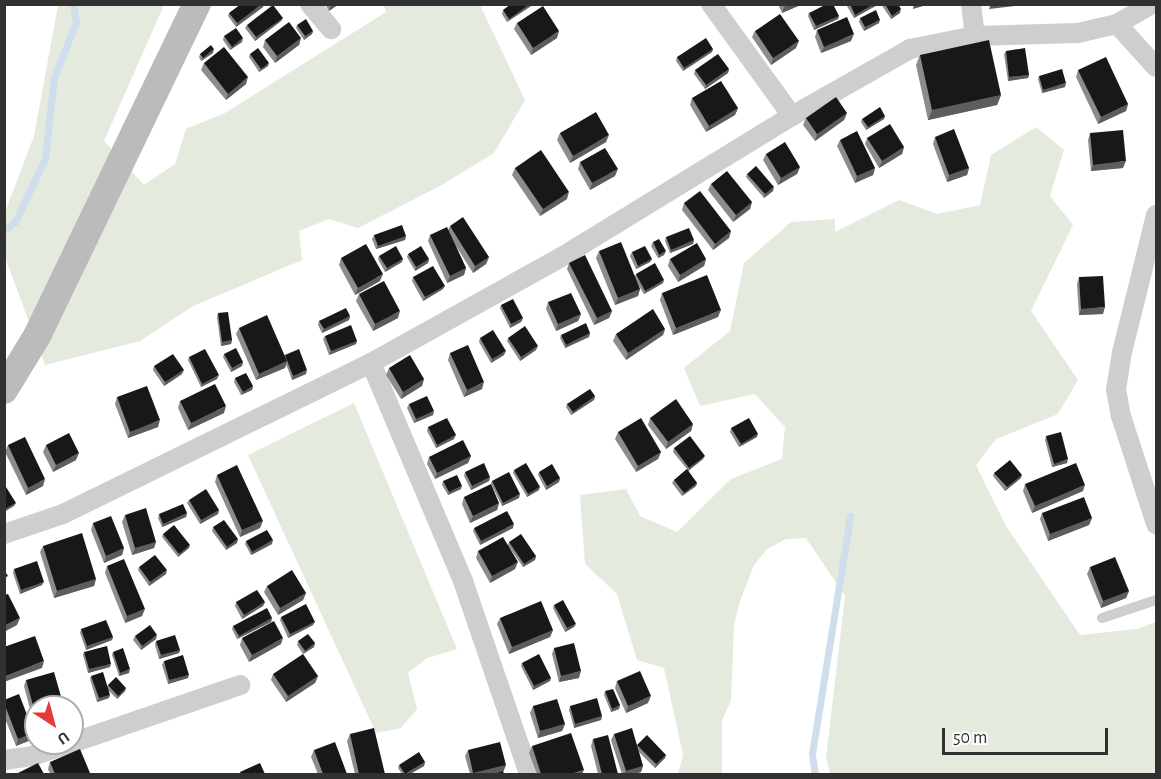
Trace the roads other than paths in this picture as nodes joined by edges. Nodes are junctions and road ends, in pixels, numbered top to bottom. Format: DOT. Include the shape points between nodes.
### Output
graph roads {
  1 [pos="197,4"];
  2 [pos="310,4"];
  3 [pos="711,4"];
  4 [pos="971,4"];
  5 [pos="1151,4"];
  6 [pos="1117,24"];
  7 [pos="331,29"];
  8 [pos="975,36"];
  9 [pos="1156,67"];
  10 [pos="792,116"];
  11 [pos="1156,215"];
  12 [pos="371,363"];
  13 [pos="4,390"];
  14 [pos="1151,484"];
  15 [pos="1156,524"];
  16 [pos="4,534"];
  17 [pos="1156,600"];
  18 [pos="1102,618"];
  19 [pos="240,685"];
  20 [pos="84,739"];
  21 [pos="35,755"];
  22 [pos="4,760"];
  23 [pos="529,774"];
  1 -- 13 [label="main road" via="37,336"];
  2 -- 7 [label="street"];
  3 -- 10 [label="street"];
  4 -- 8 [label="street"];
  5 -- 6 [label="street"];
  6 -- 8 [label="street" via="1078,33"];
  6 -- 9 [label="street"];
  8 -- 10 [label="street" via="910,49"];
  10 -- 12 [label="street" via="560,258"];
  11 -- 14 [label="street" via="1116,389 1120,416"];
  12 -- 16 [label="street" via="63,514"];
  12 -- 23 [label="street" via="462,581"];
  14 -- 15 [label="street"];
  17 -- 18 [label="lane"];
  19 -- 20 [label="street"];
  21 -- 22 [label="street"];
}
